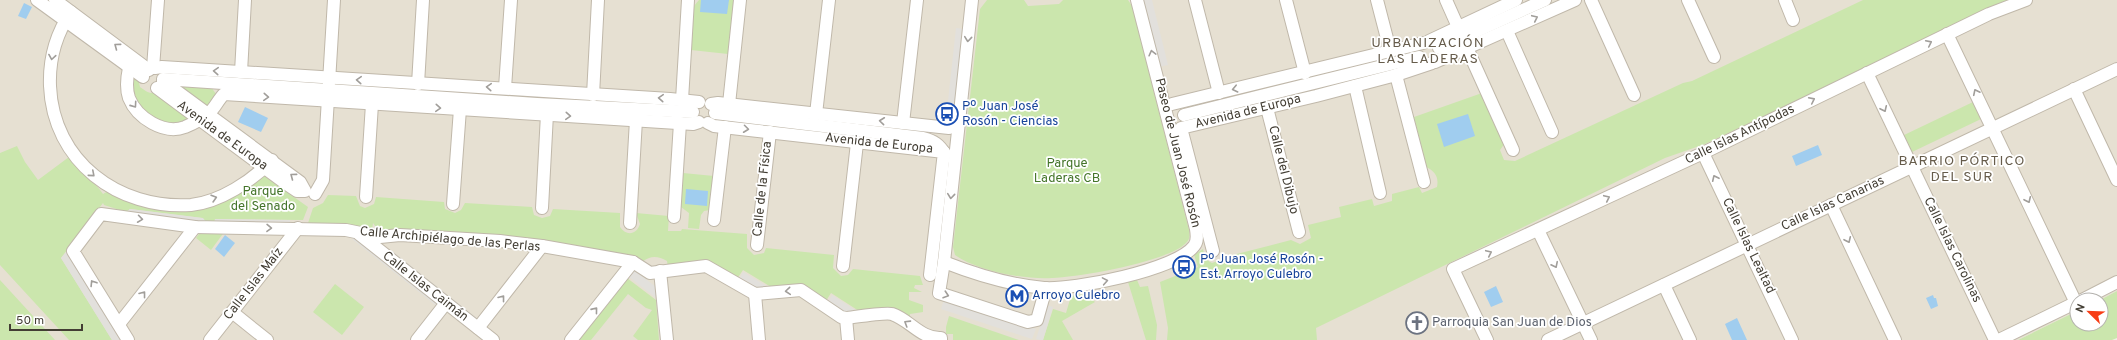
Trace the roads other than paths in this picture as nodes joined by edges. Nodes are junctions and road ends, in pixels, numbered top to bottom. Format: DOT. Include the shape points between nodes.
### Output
graph roads {
  1 [pos="37,0"];
  2 [pos="55,0"];
  3 [pos="158,0"];
  4 [pos="245,0"];
  5 [pos="334,0"];
  6 [pos="423,0"];
  7 [pos="511,0"];
  8 [pos="598,0"];
  9 [pos="688,0"];
  10 [pos="740,0"];
  11 [pos="829,0"];
  12 [pos="917,0"];
  13 [pos="1137,0"];
  14 [pos="1195,0"];
  15 [pos="1286,0"];
  16 [pos="1377,0"];
  17 [pos="1446,0"];
  18 [pos="1516,0"];
  19 [pos="1575,0"];
  20 [pos="1591,0"];
  21 [pos="1688,0"];
  22 [pos="1785,0"];
  23 [pos="2026,0"];
  24 [pos="973,1"];
  25 [pos="1541,2"];
  26 [pos="1554,9"];
  27 [pos="1493,11"];
  28 [pos="68,16"];
  29 [pos="1511,16"];
  30 [pos="1793,20"];
  31 [pos="1458,26"];
  32 [pos="1508,31"];
  33 [pos="1948,34"];
  34 [pos="1430,44"];
  35 [pos="1467,48"];
  36 [pos="1390,50"];
  37 [pos="1419,57"];
  38 [pos="1714,57"];
  39 [pos="1433,62"];
  40 [pos="1343,63"];
  41 [pos="129,68"];
  42 [pos="2117,69"];
  43 [pos="150,71"];
  44 [pos="241,72"];
  45 [pos="1356,72"];
  46 [pos="1305,73"];
  47 [pos="1867,73"];
  48 [pos="1396,75"];
  49 [pos="161,83"];
  50 [pos="1262,83"];
  51 [pos="418,84"];
  52 [pos="457,85"];
  53 [pos="1300,86"];
  54 [pos="1355,86"];
  55 [pos="505,88"];
  56 [pos="329,89"];
  57 [pos="2074,89"];
  58 [pos="547,92"];
  59 [pos="1219,93"];
  60 [pos="409,94"];
  61 [pos="593,94"];
  62 [pos="1634,94"];
  63 [pos="631,96"];
  64 [pos="1258,96"];
  65 [pos="1316,96"];
  66 [pos="466,98"];
  67 [pos="682,100"];
  68 [pos="513,102"];
  69 [pos="372,104"];
  70 [pos="537,104"];
  71 [pos="728,104"];
  72 [pos="1168,104"];
  73 [pos="585,106"];
  74 [pos="420,107"];
  75 [pos="705,108"];
  76 [pos="763,108"];
  77 [pos="1267,108"];
  78 [pos="460,109"];
  79 [pos="641,109"];
  80 [pos="503,112"];
  81 [pos="548,114"];
  82 [pos="816,114"];
  83 [pos="1184,115"];
  84 [pos="205,116"];
  85 [pos="960,116"];
  86 [pos="595,118"];
  87 [pos="861,119"];
  88 [pos="636,120"];
  89 [pos="680,123"];
  90 [pos="703,123"];
  91 [pos="800,124"];
  92 [pos="904,124"];
  93 [pos="772,126"];
  94 [pos="725,127"];
  95 [pos="1993,127"];
  96 [pos="843,129"];
  97 [pos="946,130"];
  98 [pos="1176,130"];
  99 [pos="1552,132"];
  100 [pos="814,137"];
  101 [pos="927,139"];
  102 [pos="857,143"];
  103 [pos="943,150"];
  104 [pos="1513,150"];
  105 [pos="1703,153"];
  106 [pos="1912,166"];
  107 [pos="954,173"];
  108 [pos="2117,180"];
  109 [pos="1424,182"];
  110 [pos="1380,193"];
  111 [pos="315,194"];
  112 [pos="366,197"];
  113 [pos="453,204"];
  114 [pos="1831,205"];
  115 [pos="542,208"];
  116 [pos="674,217"];
  117 [pos="714,220"];
  118 [pos="630,223"];
  119 [pos="196,227"];
  120 [pos="298,228"];
  121 [pos="1538,230"];
  122 [pos="1299,232"];
  123 [pos="357,233"];
  124 [pos="1197,241"];
  125 [pos="1747,245"];
  126 [pos="542,246"];
  127 [pos="757,246"];
  128 [pos="932,257"];
  129 [pos="944,260"];
  130 [pos="633,262"];
  131 [pos="843,266"];
  132 [pos="660,271"];
  133 [pos="930,275"];
  134 [pos="2117,282"];
  135 [pos="1664,285"];
  136 [pos="1046,288"];
  137 [pos="2073,292"];
  138 [pos="2098,292"];
  139 [pos="755,294"];
  140 [pos="446,303"];
  141 [pos="2069,306"];
  142 [pos="232,312"];
  143 [pos="846,318"];
  144 [pos="1584,323"];
  145 [pos="119,324"];
  146 [pos="478,328"];
  147 [pos="941,339"];
  148 [pos="128,340"];
  149 [pos="210,340"];
  150 [pos="267,340"];
  151 [pos="417,340"];
  152 [pos="493,340"];
  153 [pos="571,340"];
  154 [pos="667,340"];
  155 [pos="759,340"];
  156 [pos="848,340"];
  157 [pos="1487,340"];
  158 [pos="1548,340"];
  159 [pos="1591,340"];
  160 [pos="1690,340"];
  161 [pos="1792,340"];
  162 [pos="1895,340"];
  163 [pos="1995,340"];
  164 [pos="1998,340"];
  1 -- 28 [label="street"];
  2 -- 28 [label="street"];
  3 -- 43 [label="street"];
  4 -- 44 [label="street"];
  5 -- 56 [label="street"];
  6 -- 51 [label="street"];
  7 -- 55 [label="street"];
  8 -- 61 [label="street"];
  9 -- 67 [label="street"];
  10 -- 71 [label="street"];
  11 -- 82 [label="street"];
  12 -- 92 [label="street"];
  72 -- 13 [label="street, Paseo de Juan José Rosón, one-way"];
  14 -- 59 [label="street"];
  15 -- 46 [label="street"];
  16 -- 36 [label="street"];
  17 -- 31 [label="street"];
  18 -- 27 [label="street, Avenida de Europa"];
  19 -- 26 [label="street, Avenida de Europa"];
  20 -- 62 [label="street"];
  21 -- 38 [label="street"];
  22 -- 30 [label="street"];
  23 -- 33 [label="street, Calle Islas Antípodas"];
  24 -- 85 [label="street, one-way"];
  25 -- 26 [label="street, Avenida de Europa"];
  25 -- 29 [label="street, Avenida de Europa"];
  32 -- 26 [label="street, Avenida de Europa, one-way"];
  27 -- 29 [label="street"];
  27 -- 31 [label="street, Avenida de Europa"];
  28 -- 41 [label="street"];
  43 -- 28 [label="street, one-way"];
  28 -- 84 [label="street, Avenida de Europa, one-way" via="53,51 51,99 56,124 72,152 100,181 138,199 160,204 192,204 226,195 269,164"];
  29 -- 34 [label="street, Avenida de Europa"];
  31 -- 34 [label="street, Avenida de Europa"];
  32 -- 35 [label="street, Avenida de Europa"];
  32 -- 99 [label="street"];
  47 -- 33 [label="street, Calle Islas Antípodas, one-way"];
  95 -- 33 [label="street, one-way"];
  34 -- 36 [label="street, Avenida de Europa"];
  34 -- 37 [label="street" via="1418,50"];
  34 -- 39 [label="street" via="1439,56"];
  35 -- 39 [label="street, Avenida de Europa"];
  35 -- 104 [label="street"];
  36 -- 40 [label="street, Avenida de Europa"];
  37 -- 39 [label="street" via="1425,63"];
  37 -- 45 [label="street, Avenida de Europa"];
  39 -- 48 [label="street, Avenida de Europa"];
  40 -- 45 [label="street"];
  40 -- 46 [label="street, Avenida de Europa"];
  41 -- 43 [label="street"];
  41 -- 84 [label="street, one-way" via="129,98 144,118 158,126 172,129 183,128"];
  42 -- 57 [label="street, Calle Islas Canarias"];
  44 -- 43 [label="street, Avenida de Europa, one-way" via="162,67"];
  43 -- 49 [label="street" via="160,70"];
  43 -- 49 [label="street" via="144,84 149,88"];
  44 -- 56 [label="street, Avenida de Europa"];
  45 -- 53 [label="street, Avenida de Europa"];
  46 -- 50 [label="street, Avenida de Europa"];
  105 -- 47 [label="street, Calle Islas Antípodas, one-way"];
  47 -- 106 [label="street, Calle Islas Carolinas, one-way"];
  48 -- 54 [label="street, Avenida de Europa"];
  48 -- 109 [label="street"];
  49 -- 56 [label="street, Avenida de Europa"];
  49 -- 84 [label="street, Avenida de Europa"];
  50 -- 59 [label="street, Avenida de Europa, one-way"];
  50 -- 64 [label="street, Avenida de Europa"];
  51 -- 52 [label="street, Avenida de Europa"];
  51 -- 56 [label="street, Avenida de Europa, one-way"];
  55 -- 52 [label="street, Avenida de Europa, one-way"];
  52 -- 66 [label="street"];
  53 -- 64 [label="street, Avenida de Europa"];
  53 -- 65 [label="street, Avenida de Europa"];
  54 -- 65 [label="street, Avenida de Europa"];
  54 -- 110 [label="street"];
  55 -- 58 [label="street, Avenida de Europa"];
  56 -- 60 [label="street, Avenida de Europa"];
  56 -- 69 [label="street, Avenida de Europa"];
  84 -- 56 [label="street, Avenida de Europa, one-way" via="224,94"];
  56 -- 111 [label="street" via="322,182"];
  57 -- 95 [label="street, Calle Islas Canarias"];
  57 -- 108 [label="street"];
  58 -- 61 [label="street, Avenida de Europa"];
  58 -- 70 [label="street"];
  59 -- 72 [label="street, Avenida de Europa"];
  60 -- 66 [label="street, Avenida de Europa"];
  60 -- 74 [label="street"];
  61 -- 63 [label="street, Avenida de Europa"];
  67 -- 63 [label="street, Avenida de Europa, one-way"];
  63 -- 79 [label="street"];
  64 -- 83 [label="street, Avenida de Europa"];
  65 -- 77 [label="street, Avenida de Europa"];
  66 -- 68 [label="street, Avenida de Europa"];
  67 -- 75 [label="street, Avenida de Europa"];
  68 -- 70 [label="street, Avenida de Europa"];
  68 -- 80 [label="street"];
  69 -- 74 [label="street, Avenida de Europa"];
  69 -- 112 [label="street"];
  70 -- 73 [label="street, Avenida de Europa"];
  71 -- 75 [label="street, Avenida de Europa"];
  71 -- 76 [label="street, Avenida de Europa"];
  72 -- 83 [label="street, Avenida de Europa" via="1180,108"];
  72 -- 98 [label="street, Paseo de Juan José Rosón"];
  73 -- 79 [label="street, Avenida de Europa"];
  73 -- 86 [label="street"];
  74 -- 78 [label="street, Avenida de Europa, one-way"];
  75 -- 79 [label="street, Avenida de Europa"];
  75 -- 90 [label="street" via="694,116"];
  75 -- 90 [label="street" via="714,118"];
  75 -- 93 [label="street, Avenida de Europa"];
  76 -- 82 [label="street, Avenida de Europa"];
  76 -- 93 [label="street"];
  77 -- 98 [label="street, Avenida de Europa"];
  77 -- 122 [label="street, Calle del Dibujo"];
  78 -- 80 [label="street, Avenida de Europa"];
  78 -- 113 [label="street"];
  80 -- 81 [label="street, Avenida de Europa"];
  81 -- 86 [label="street, Avenida de Europa, one-way"];
  81 -- 115 [label="street"];
  82 -- 87 [label="street, Avenida de Europa"];
  83 -- 98 [label="street, Avenida de Europa"];
  85 -- 97 [label="street, Avenida de Europa" via="956,123"];
  85 -- 107 [label="street"];
  86 -- 88 [label="street, Avenida de Europa"];
  92 -- 87 [label="street, Avenida de Europa, one-way"];
  87 -- 96 [label="street, Avenida de Europa"];
  88 -- 89 [label="street, Avenida de Europa"];
  88 -- 118 [label="street"];
  89 -- 90 [label="street, Avenida de Europa"];
  89 -- 116 [label="street"];
  90 -- 94 [label="street, Avenida de Europa"];
  91 -- 93 [label="street, Avenida de Europa"];
  91 -- 96 [label="street, Avenida de Europa"];
  91 -- 100 [label="street, Avenida de Europa"];
  92 -- 97 [label="street, Avenida de Europa"];
  94 -- 93 [label="street, Avenida de Europa, one-way"];
  93 -- 100 [label="street, Avenida de Europa"];
  93 -- 127 [label="street, Calle de la Física"];
  94 -- 117 [label="street"];
  95 -- 106 [label="street, Calle Islas Canarias"];
  95 -- 137 [label="street, one-way"];
  96 -- 101 [label="street, Avenida de Europa"];
  97 -- 101 [label="street, Avenida de Europa"];
  97 -- 103 [label="street, Avenida de Europa"];
  98 -- 124 [label="street, Paseo de Juan José Rosón"];
  98 -- 124 [label="street" via="1211,246"];
  100 -- 102 [label="street, Avenida de Europa"];
  101 -- 103 [label="street, Avenida de Europa"];
  102 -- 103 [label="street, Avenida de Europa"];
  102 -- 131 [label="street"];
  103 -- 107 [label="street, Avenida de Europa"];
  103 -- 128 [label="street"];
  121 -- 105 [label="street, Calle Islas Antípodas, one-way"];
  125 -- 105 [label="street, Calle Islas Lealtad, one-way"];
  106 -- 114 [label="street, Calle Islas Canarias"];
  106 -- 163 [label="street, Calle Islas Carolinas"];
  107 -- 129 [label="street, one-way"];
  114 -- 125 [label="street, Calle Islas Canarias"];
  114 -- 162 [label="street, one-way"];
  119 -- 120 [label="street, Calle Archipiélago de las Perlas, one-way"];
  145 -- 119 [label="street, one-way"];
  145 -- 119 [label="street, Calle Archipiélago de las Perlas, one-way" via="73,251 101,214"];
  120 -- 123 [label="street, Calle Archipiélago de las Perlas" via="346,230"];
  120 -- 142 [label="street, Calle Islas Maíz"];
  121 -- 144 [label="street, one-way"];
  157 -- 121 [label="street, Calle Islas Antípodas, one-way" via="1453,269"];
  123 -- 126 [label="street, Calle Archipiélago de las Perlas" via="380,237 400,235 459,238"];
  123 -- 140 [label="street, Calle Islas Caimán"];
  136 -- 124 [label="street, Paseo de Juan José Rosón, one-way" via="1110,280 1150,270 1188,252"];
  125 -- 135 [label="street, Calle Islas Canarias"];
  125 -- 161 [label="street, Calle Islas Lealtad"];
  126 -- 130 [label="street, Calle Archipiélago de las Perlas"];
  146 -- 126 [label="street, one-way"];
  128 -- 129 [label="street, Paseo de Juan José Rosón"];
  128 -- 133 [label="street"];
  129 -- 136 [label="street, Paseo de Juan José Rosón" via="979,276 1011,284"];
  129 -- 136 [label="street, one-way" via="939,293 1028,322 1037,320"];
  130 -- 132 [label="street, Calle Archipiélago de las Perlas" via="650,274"];
  153 -- 130 [label="street, one-way"];
  132 -- 139 [label="street, Calle Archipiélago de las Perlas" via="706,266"];
  132 -- 154 [label="street"];
  134 -- 138 [label="street"];
  135 -- 144 [label="street, Calle Islas Canarias"];
  135 -- 160 [label="street"];
  143 -- 139 [label="street, one-way" via="801,290"];
  139 -- 155 [label="street"];
  140 -- 146 [label="street, Calle Islas Caimán"];
  140 -- 151 [label="street"];
  141 -- 164 [label="street"];
  142 -- 149 [label="street, Calle Islas Maíz"];
  142 -- 150 [label="street"];
  147 -- 143 [label="street, one-way" via="927,336 892,313"];
  143 -- 156 [label="street"];
  144 -- 158 [label="street, Calle Islas Canarias"];
  144 -- 159 [label="street"];
  145 -- 148 [label="street"];
  146 -- 152 [label="street, Calle Islas Caimán"];
}
